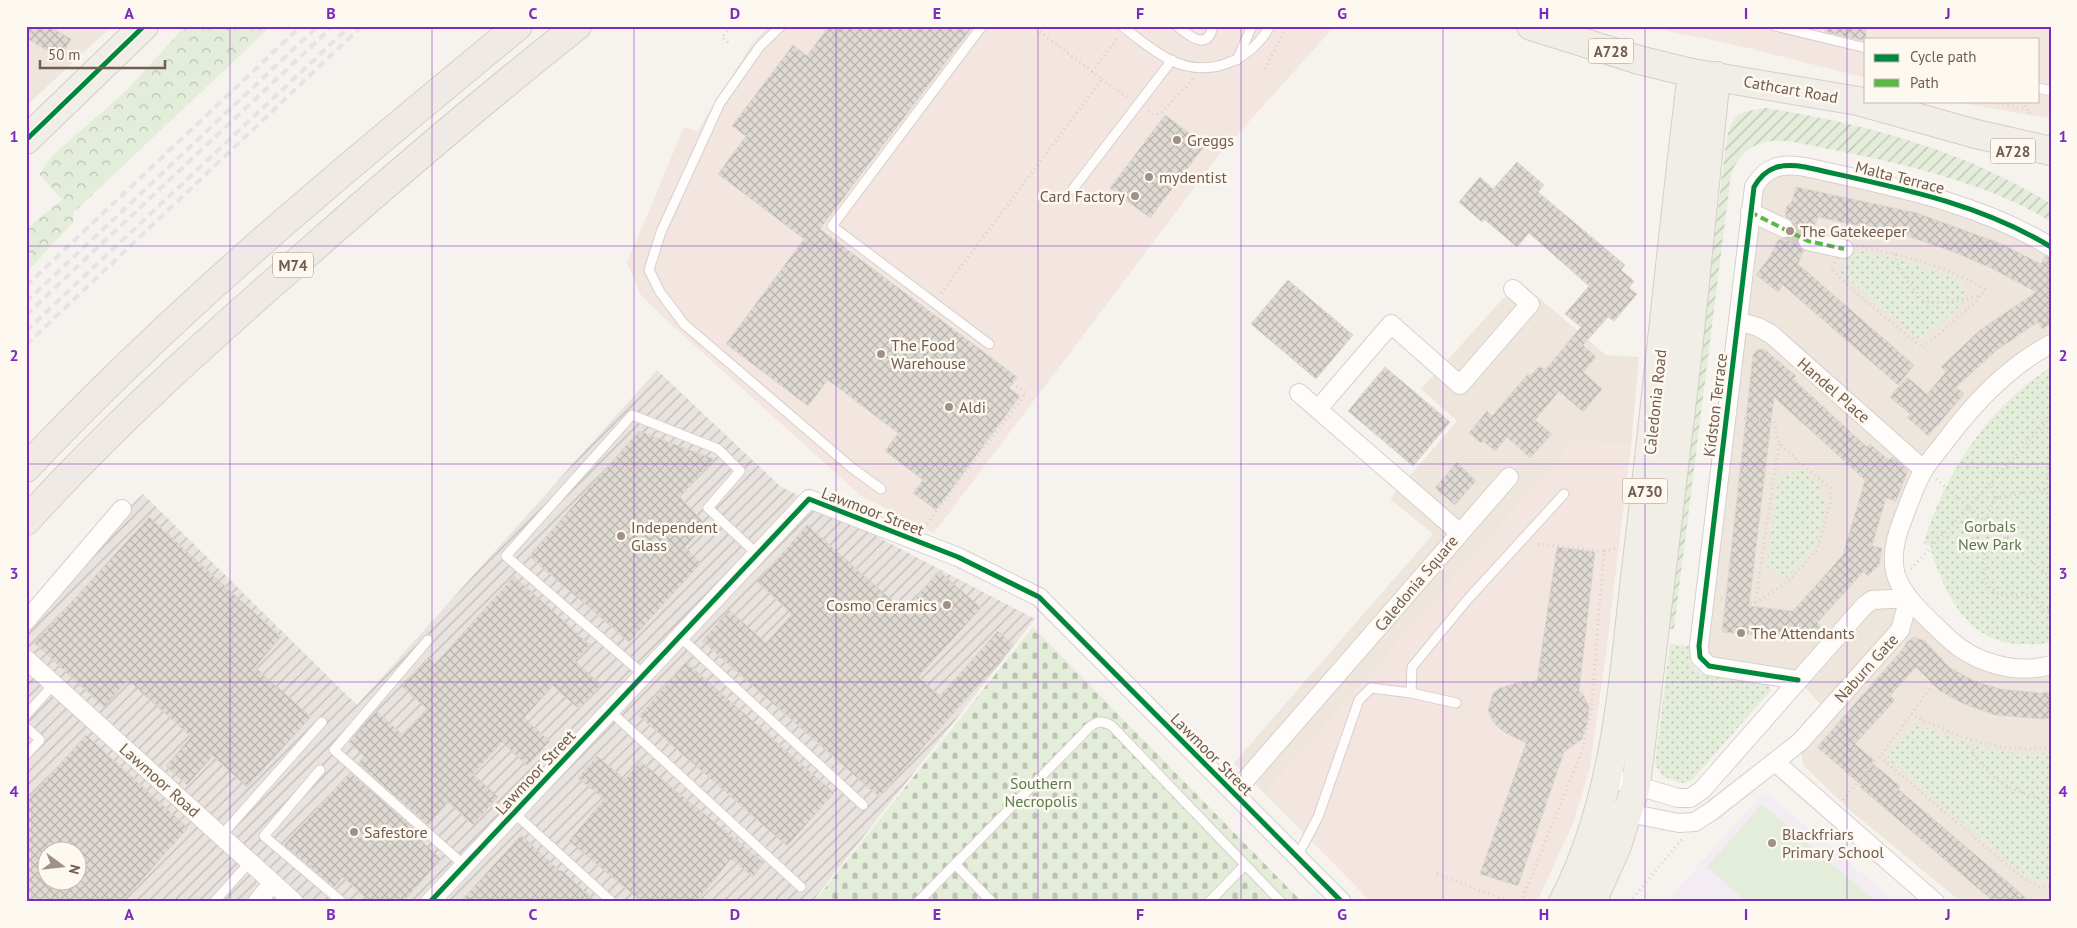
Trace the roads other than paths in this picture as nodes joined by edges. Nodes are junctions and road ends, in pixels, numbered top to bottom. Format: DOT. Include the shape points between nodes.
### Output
graph roads {
  1 [pos="518,26"];
  2 [pos="577,26"];
  3 [pos="781,26"];
  4 [pos="982,26"];
  5 [pos="1177,26"];
  6 [pos="1252,26"];
  7 [pos="1270,26"];
  8 [pos="1775,26"];
  9 [pos="140,27"];
  10 [pos="1123,27"];
  11 [pos="1214,28"];
  12 [pos="1544,28"];
  13 [pos="1864,48"];
  14 [pos="1172,60"];
  15 [pos="1237,60"];
  16 [pos="1704,74"];
  17 [pos="1976,134"];
  18 [pos="26,140"];
  19 [pos="2051,151"];
  20 [pos="2051,170"];
  21 [pos="1767,171"];
  22 [pos="1074,189"];
  23 [pos="1750,212"];
  24 [pos="1784,228"];
  25 [pos="1808,241"];
  26 [pos="2051,247"];
  27 [pos="1844,250"];
  28 [pos="1512,289"];
  29 [pos="1738,321"];
  30 [pos="989,344"];
  31 [pos="2051,344"];
  32 [pos="1299,393"];
  33 [pos="1318,409"];
  34 [pos="26,468"];
  35 [pos="1924,470"];
  36 [pos="1509,476"];
  37 [pos="881,489"];
  38 [pos="1564,494"];
  39 [pos="122,509"];
  40 [pos="26,521"];
  41 [pos="1460,533"];
  42 [pos="757,554"];
  43 [pos="1909,598"];
  44 [pos="26,621"];
  45 [pos="679,636"];
  46 [pos="428,640"];
  47 [pos="26,659"];
  48 [pos="2051,665"];
  49 [pos="644,675"];
  50 [pos="1798,680"];
  51 [pos="54,684"];
  52 [pos="1411,693"];
  53 [pos="1456,704"];
  54 [pos="610,711"];
  55 [pos="26,715"];
  56 [pos="322,722"];
  57 [pos="26,727"];
  58 [pos="26,755"];
  59 [pos="1775,762"];
  60 [pos="320,770"];
  61 [pos="1607,777"];
  62 [pos="1636,785"];
  63 [pos="1234,793"];
  64 [pos="862,805"];
  65 [pos="1601,806"];
  66 [pos="513,812"];
  67 [pos="1628,813"];
  68 [pos="222,836"];
  69 [pos="1297,857"];
  70 [pos="250,862"];
  71 [pos="955,864"];
  72 [pos="464,865"];
  73 [pos="1245,865"];
  74 [pos="273,883"];
  75 [pos="801,887"];
  76 [pos="214,902"];
  77 [pos="257,902"];
  78 [pos="294,902"];
  79 [pos="342,902"];
  80 [pos="430,902"];
  81 [pos="612,902"];
  82 [pos="918,902"];
  83 [pos="992,902"];
  84 [pos="1209,902"];
  85 [pos="1281,902"];
  86 [pos="1342,902"];
  87 [pos="1563,902"];
  88 [pos="1592,902"];
  89 [pos="1934,902"];
  1 -- 34 [label="highway, M74" via="260,242 103,389"];
  2 -- 40 [label="highway, M74" via="418,156 228,322 72,471"];
  3 -- 37 [label="lane" via="760,46 720,103 661,232 649,270 660,292 684,324 852,468"];
  4 -- 30 [label="lane" via="832,226"];
  5 -- 11 [label="lane" via="1200,41 1206,39"];
  6 -- 15 [label="lane"];
  7 -- 15 [label="lane" via="1261,42"];
  8 -- 13 [label="lane"];
  9 -- 18 [label="main road"];
  10 -- 14 [label="lane"];
  12 -- 16 [label="main road, Cathcart Road / A728" via="1639,60"];
  14 -- 15 [label="lane" via="1194,66 1217,67"];
  14 -- 22 [label="lane"];
  16 -- 17 [label="main road, Cathcart Road / A728" via="1858,101"];
  16 -- 61 [label="main road, Caledonia Road / A730"];
  16 -- 62 [label="main road, Caledonia Road / A730" via="1687,360"];
  17 -- 19 [label="main road, Cathcart Road"];
  17 -- 20 [label="main road, A728"];
  21 -- 23 [label="street, Kidston Terrace" via="1754,187"];
  21 -- 26 [label="street, Malta Terrace" via="1795,165 1924,194 1999,221"];
  23 -- 24 [label="street"];
  23 -- 29 [label="street, Kidston Terrace"];
  25 -- 27 [label="street"];
  28 -- 33 [label="street" via="1530,304 1460,385 1391,324"];
  29 -- 35 [label="street, Handel Place" via="1771,334"];
  29 -- 50 [label="street, Kidston Terrace" via="1704,597 1700,657 1709,666"];
  31 -- 35 [label="street" via="2018,364 1992,387"];
  32 -- 33 [label="street, Caledonia Square"];
  33 -- 41 [label="street, Caledonia Square"];
  35 -- 43 [label="street" via="1896,542 1895,565"];
  36 -- 41 [label="street"];
  38 -- 52 [label="lane" via="1468,599 1412,667"];
  39 -- 44 [label="street"];
  41 -- 63 [label="street, Caledonia Square"];
  42 -- 45 [label="street, Lawmoor Street"];
  42 -- 49 [label="lane" via="708,508 740,471 718,449 632,415 506,556"];
  42 -- 63 [label="street, Lawmoor Street" via="809,499 958,557 1039,597"];
  43 -- 48 [label="street" via="1959,648 1974,657 2017,668"];
  43 -- 50 [label="street" via="1872,600"];
  43 -- 59 [label="street, Naburn Gate" via="1900,630 1800,742"];
  45 -- 49 [label="street, Lawmoor Street"];
  45 -- 64 [label="lane"];
  46 -- 72 [label="lane" via="334,750"];
  47 -- 51 [label="street, Lawmoor Road"];
  49 -- 54 [label="street, Lawmoor Street"];
  50 -- 62 [label="street" via="1702,790 1690,798 1678,798"];
  51 -- 55 [label="lane"];
  51 -- 68 [label="street, Lawmoor Road"];
  52 -- 53 [label="lane"];
  52 -- 69 [label="lane" via="1371,688 1359,700 1318,817"];
  54 -- 66 [label="street, Lawmoor Street"];
  54 -- 75 [label="lane"];
  56 -- 68 [label="lane"];
  57 -- 58 [label="lane" via="40,740"];
  59 -- 67 [label="street, Naburn Gate" via="1695,822 1659,821"];
  59 -- 89 [label="street"];
  60 -- 79 [label="lane" via="264,836"];
  61 -- 62 [label="street"];
  61 -- 65 [label="main road, Caledonia Road / A730"];
  62 -- 67 [label="main road, Caledonia Road / A730"];
  63 -- 69 [label="street, Lawmoor Street"];
  65 -- 67 [label="street"];
  65 -- 87 [label="main road, Caledonia Road / A730" via="1591,839"];
  66 -- 72 [label="street, Lawmoor Street"];
  66 -- 81 [label="lane"];
  67 -- 88 [label="main road, Caledonia Road / A730"];
  68 -- 70 [label="street, Lawmoor Road"];
  69 -- 86 [label="street, Lawmoor Street"];
  70 -- 74 [label="street, Lawmoor Road"];
  70 -- 76 [label="lane"];
  71 -- 73 [label="lane" via="1093,724 1105,721"];
  71 -- 82 [label="lane"];
  71 -- 83 [label="lane"];
  72 -- 80 [label="street, Lawmoor Street"];
  73 -- 84 [label="lane"];
  73 -- 85 [label="lane"];
  74 -- 77 [label="street"];
  74 -- 78 [label="street, Lawmoor Road"];
}
